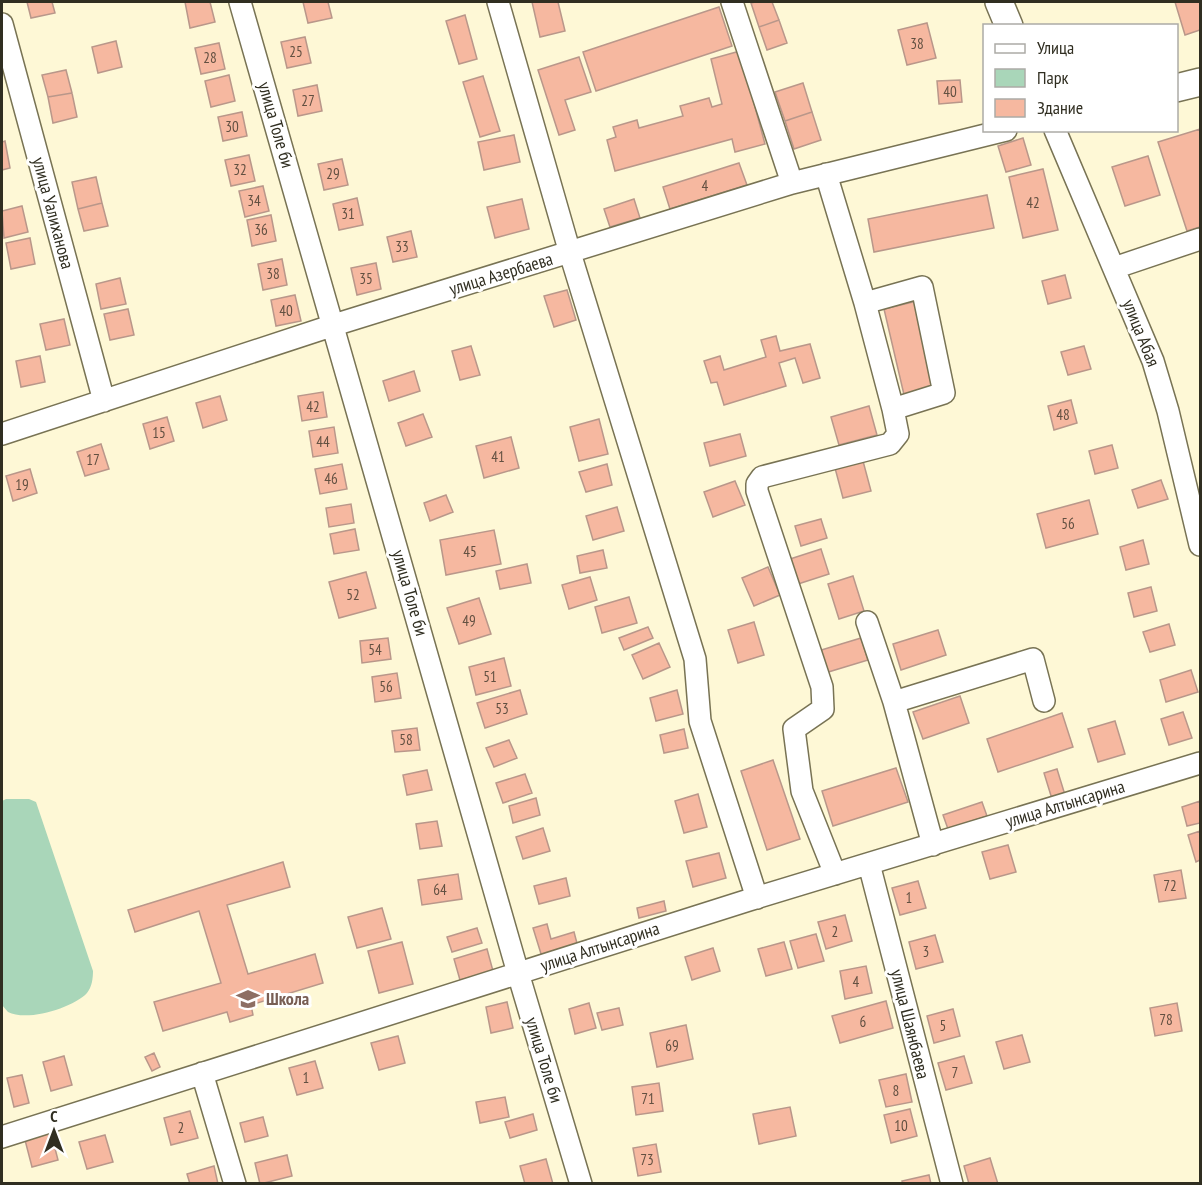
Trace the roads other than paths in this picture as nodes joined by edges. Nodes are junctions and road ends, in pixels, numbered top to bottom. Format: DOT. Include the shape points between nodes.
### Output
graph roads {
  1 [pos="240,2"];
  2 [pos="498,2"];
  3 [pos="732,2"];
  4 [pos="999,2"];
  5 [pos="2,24"];
  6 [pos="1009,24"];
  7 [pos="1200,82"];
  8 [pos="1178,88"];
  9 [pos="998,132"];
  10 [pos="1056,132"];
  11 [pos="826,174"];
  12 [pos="792,183"];
  13 [pos="1200,239"];
  14 [pos="570,253"];
  15 [pos="1114,268"];
  16 [pos="865,303"];
  17 [pos="334,325"];
  18 [pos="104,401"];
  19 [pos="893,409"];
  20 [pos="2,434"];
  21 [pos="1194,492"];
  22 [pos="1200,544"];
  23 [pos="867,622"];
  24 [pos="1044,701"];
  25 [pos="894,702"];
  26 [pos="1200,763"];
  27 [pos="933,845"];
  28 [pos="869,864"];
  29 [pos="835,874"];
  30 [pos="757,898"];
  31 [pos="518,973"];
  32 [pos="202,1073"];
  33 [pos="2,1137"];
  34 [pos="235,1184"];
  35 [pos="581,1184"];
  36 [pos="952,1184"];
  1 -- 17 [label="street, улица Толе би"];
  2 -- 14 [label="street"];
  3 -- 12 [label="street"];
  4 -- 6 [label="main road"];
  5 -- 18 [label="street, улица Уалиханова"];
  7 -- 8 [label="main road"];
  9 -- 11 [label="street, улица Азербаева"];
  10 -- 15 [label="street, улица Абая"];
  11 -- 12 [label="street, улица Азербаева"];
  11 -- 16 [label="street"];
  12 -- 14 [label="street, улица Азербаева"];
  13 -- 15 [label="street"];
  14 -- 17 [label="street, улица Азербаева"];
  14 -- 30 [label="street" via="695,659 700,722"];
  15 -- 21 [label="street, улица Абая" via="1153,361"];
  16 -- 19 [label="street"];
  16 -- 19 [label="street" via="922,287 944,393"];
  17 -- 18 [label="street, улица Азербаева"];
  17 -- 31 [label="street, улица Толе би"];
  18 -- 20 [label="street, улица Азербаева"];
  19 -- 29 [label="street" via="898,434 890,444 762,477 757,484 822,687 823,710 794,729 802,791"];
  21 -- 22 [label="street, улица Абая"];
  23 -- 25 [label="street"];
  24 -- 25 [label="street" via="1033,659"];
  25 -- 27 [label="street"];
  26 -- 27 [label="street, улица Алтынсарина"];
  27 -- 28 [label="street, улица Алтынсарина"];
  28 -- 29 [label="street, улица Алтынсарина"];
  28 -- 36 [label="street, улица Шаянбаева"];
  29 -- 30 [label="street, улица Алтынсарина"];
  30 -- 31 [label="street, улица Алтынсарина"];
  31 -- 32 [label="street, улица Алтынсарина"];
  31 -- 35 [label="street, улица Толе би"];
  32 -- 33 [label="street, улица Алтынсарина"];
  32 -- 34 [label="street"];
}
